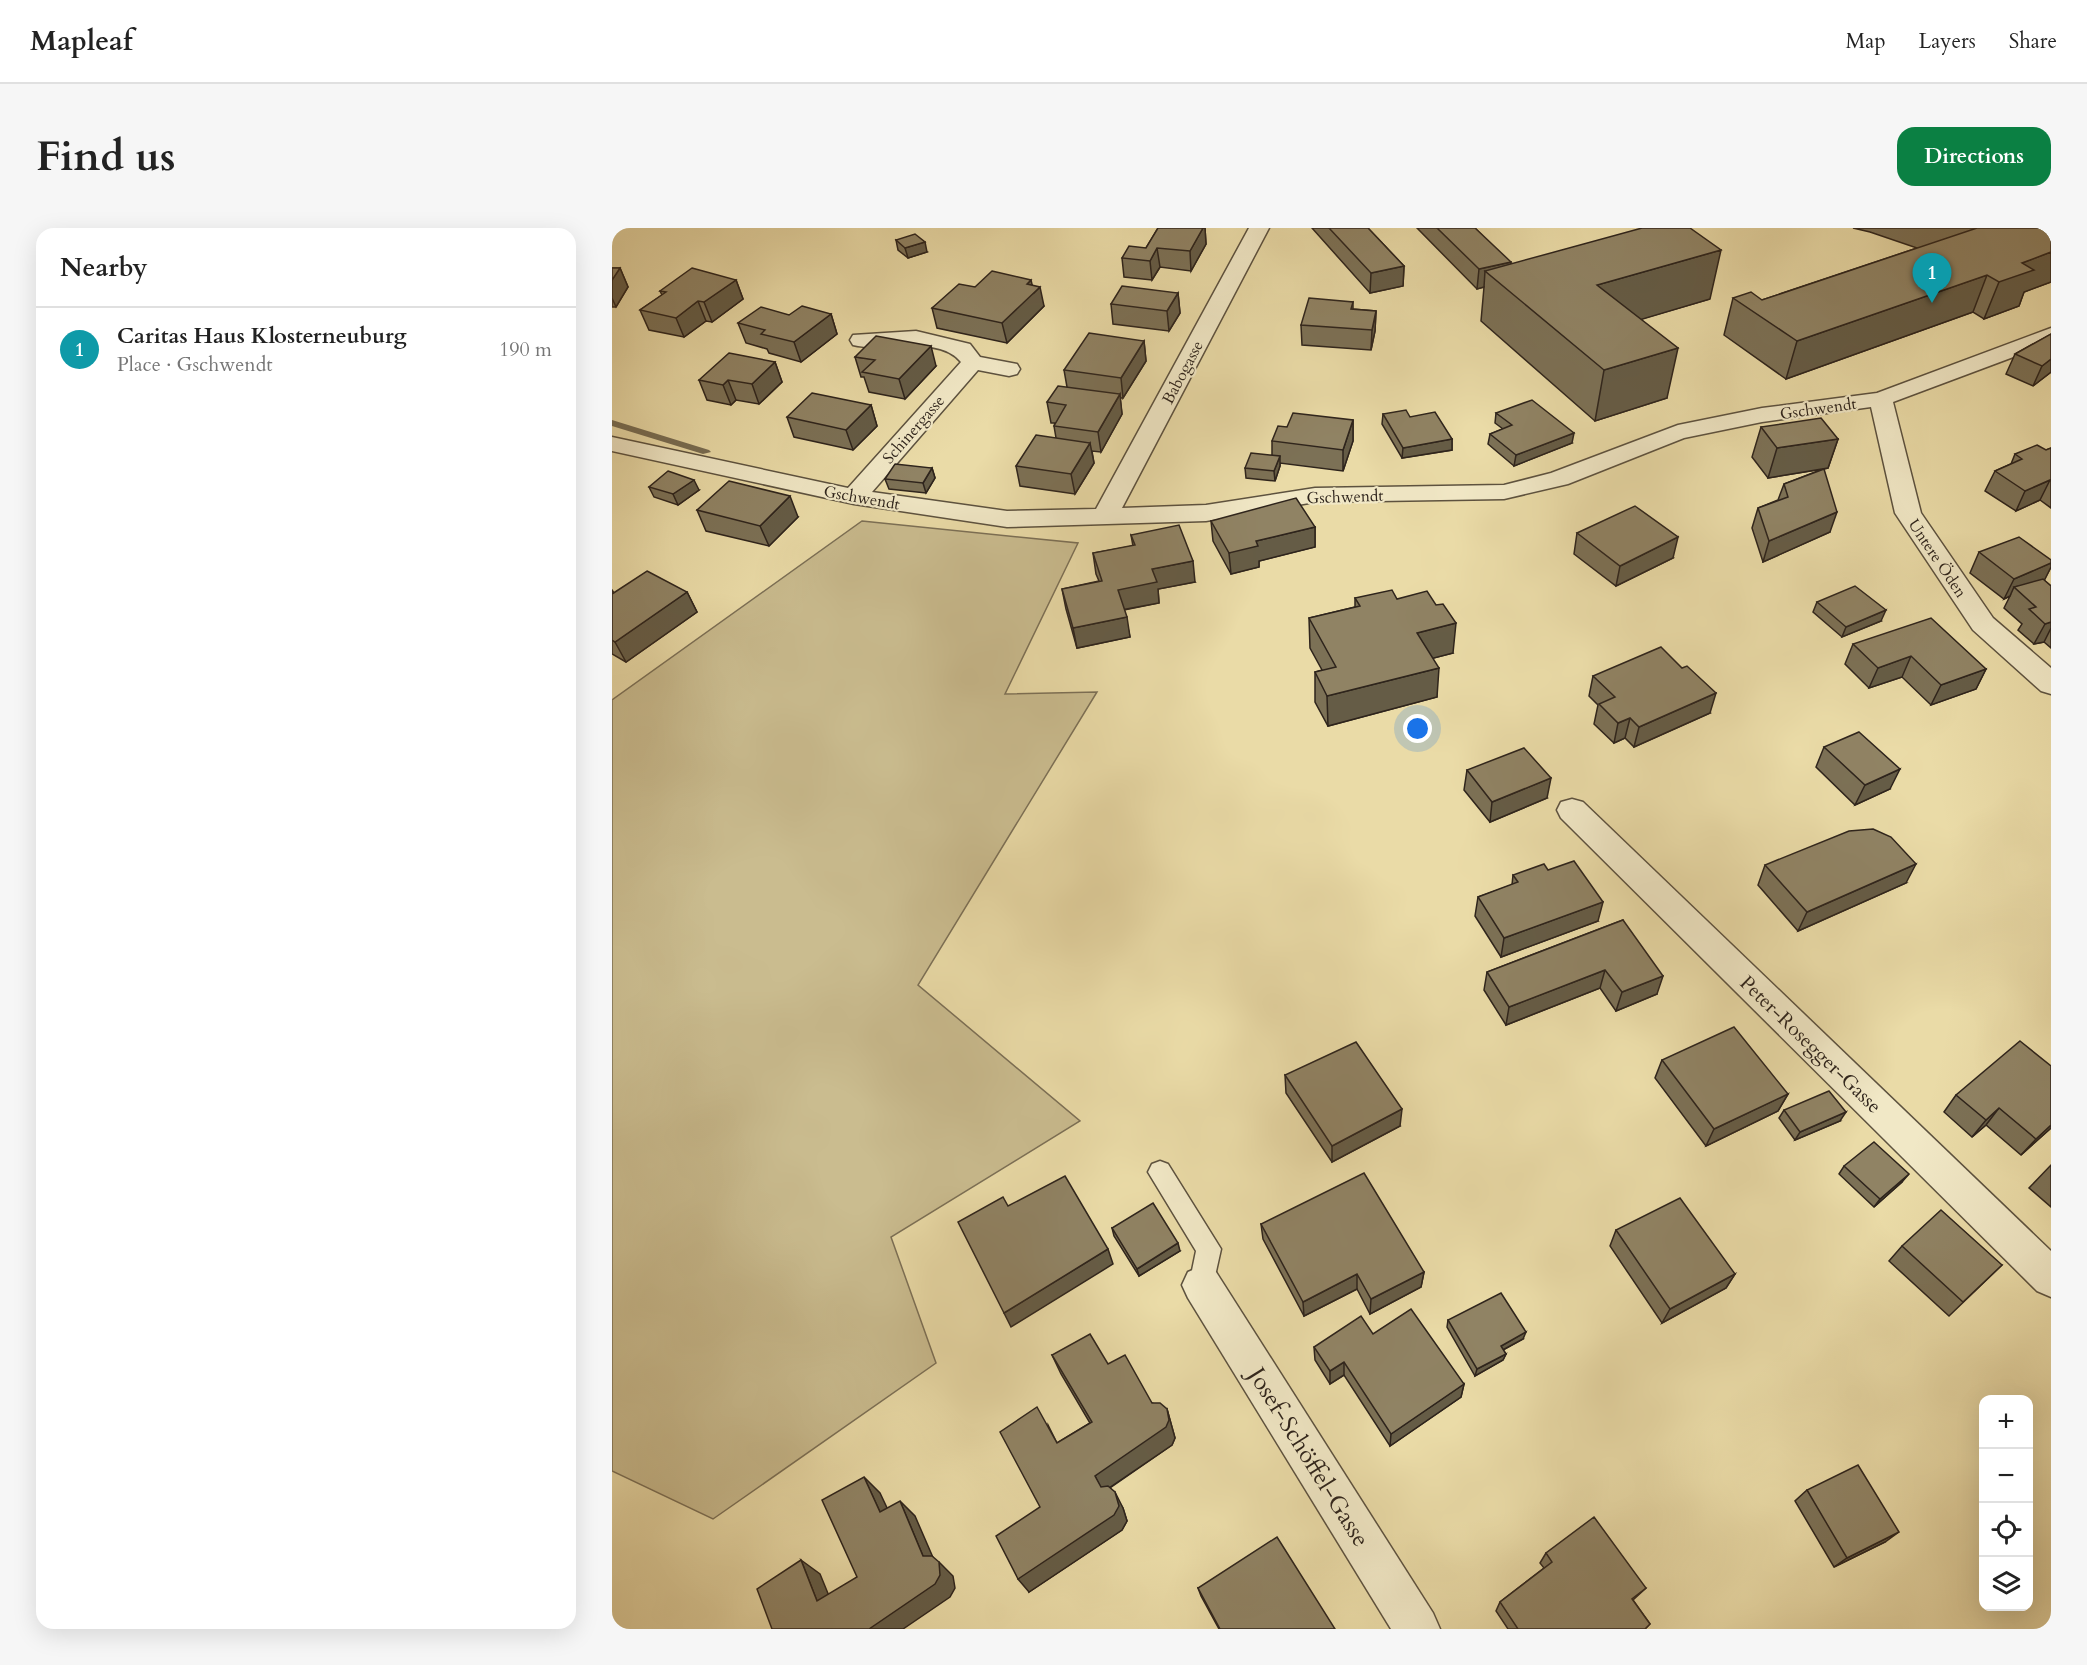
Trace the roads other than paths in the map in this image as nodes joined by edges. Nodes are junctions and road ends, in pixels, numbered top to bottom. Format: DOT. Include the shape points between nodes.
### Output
graph roads {
  1 [pos="1259,228"];
  2 [pos="2051,334"];
  3 [pos="861,340"];
  4 [pos="973,362"];
  5 [pos="1009,369"];
  6 [pos="1881,399"];
  7 [pos="616,441"];
  8 [pos="854,497"];
  9 [pos="1105,516"];
  10 [pos="2051,684"];
  11 [pos="1572,810"];
  12 [pos="1160,1172"];
  13 [pos="2051,1278"];
  14 [pos="1202,1285"];
  15 [pos="1417,1629"];
  1 -- 9 [label="street, Babogasse"];
  2 -- 6 [label="street, Gschwendt"];
  3 -- 4 [label="street" via="916,338 962,350"];
  4 -- 5 [label="street"];
  4 -- 8 [label="street, Schinergasse"];
  6 -- 9 [label="street, Gschwendt" via="1762,415 1678,432 1559,480 1504,492 1315,495 1206,513"];
  6 -- 10 [label="street, Untere Öden" via="1908,513 1983,624"];
  7 -- 8 [label="street, Gschwendt"];
  8 -- 9 [label="street, Gschwendt" via="1007,519"];
  11 -- 13 [label="street, Peter-Rosegger-Gasse"];
  12 -- 14 [label="lane" via="1209,1249"];
  14 -- 15 [label="street, Josef-Schöffel-Gasse"];
}
